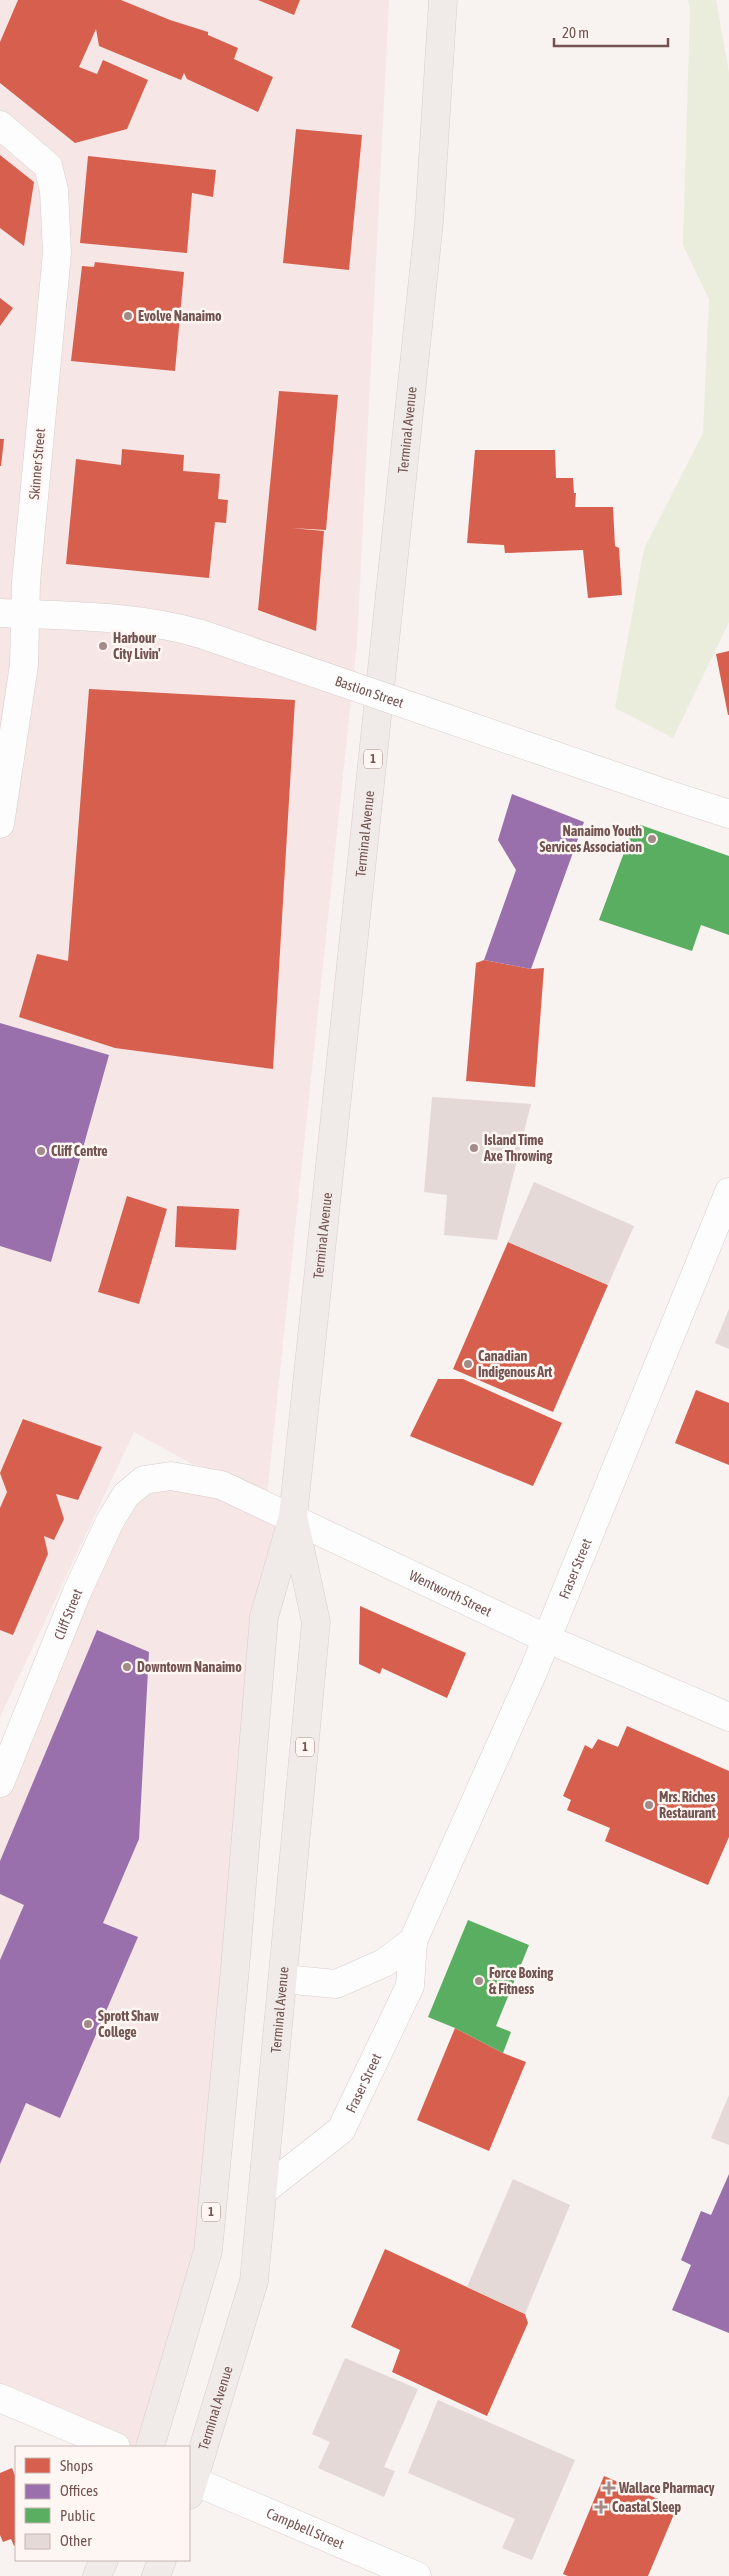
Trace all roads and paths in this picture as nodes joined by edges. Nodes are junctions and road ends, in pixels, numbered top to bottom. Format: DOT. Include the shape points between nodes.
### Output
graph roads {
  1 [pos="443,0"];
  2 [pos="0,125"];
  3 [pos="12,613"];
  4 [pos="729,814"];
  5 [pos="0,824"];
  6 [pos="729,1192"];
  7 [pos="171,1476"];
  8 [pos="293,1517"];
  9 [pos="545,1638"];
  10 [pos="729,1717"];
  11 [pos="0,1783"];
  12 [pos="413,1941"];
  13 [pos="283,1978"];
  14 [pos="263,2191"];
  15 [pos="0,2398"];
  16 [pos="114,2446"];
  17 [pos="150,2446"];
  18 [pos="192,2488"];
  19 [pos="104,2561"];
  20 [pos="162,2561"];
  21 [pos="97,2576"];
  22 [pos="156,2576"];
  23 [pos="417,2576"];
  1 -- 8 [label="highway, Terminal Avenue / 1" via="429,222"];
  2 -- 3 [label="street, Skinner Street" via="48,166 54,199 57,254"];
  3 -- 4 [label="street, Bastion Street, bridge" via="118,618 200,634"];
  3 -- 5 [label="street, Skinner Street" via="24,665"];
  6 -- 9 [label="street, Fraser Street"];
  7 -- 8 [label="street, Wentworth Street" via="221,1485"];
  7 -- 11 [label="street, Cliff Street" via="144,1480 126,1495 110,1521 77,1592"];
  8 -- 9 [label="street, Wentworth Street"];
  8 -- 13 [label="highway, Terminal Avenue / 1" via="316,1622"];
  8 -- 17 [label="highway, Terminal Avenue / 1" via="264,1617 208,2250"];
  9 -- 10 [label="street, Wentworth Street"];
  9 -- 12 [label="street, Fraser Street" via="533,1672"];
  12 -- 13 [label="street" via="384,1962 336,1984"];
  12 -- 14 [label="street, Fraser Street" via="410,1986 341,2130"];
  13 -- 14 [label="highway, Terminal Avenue / 1"];
  14 -- 18 [label="highway, Terminal Avenue / 1" via="254,2281"];
  15 -- 16 [label="street"];
  18 -- 23 [label="street, Campbell Street"];
  19 -- 21 [label="highway"];
  20 -- 22 [label="highway"];
}
